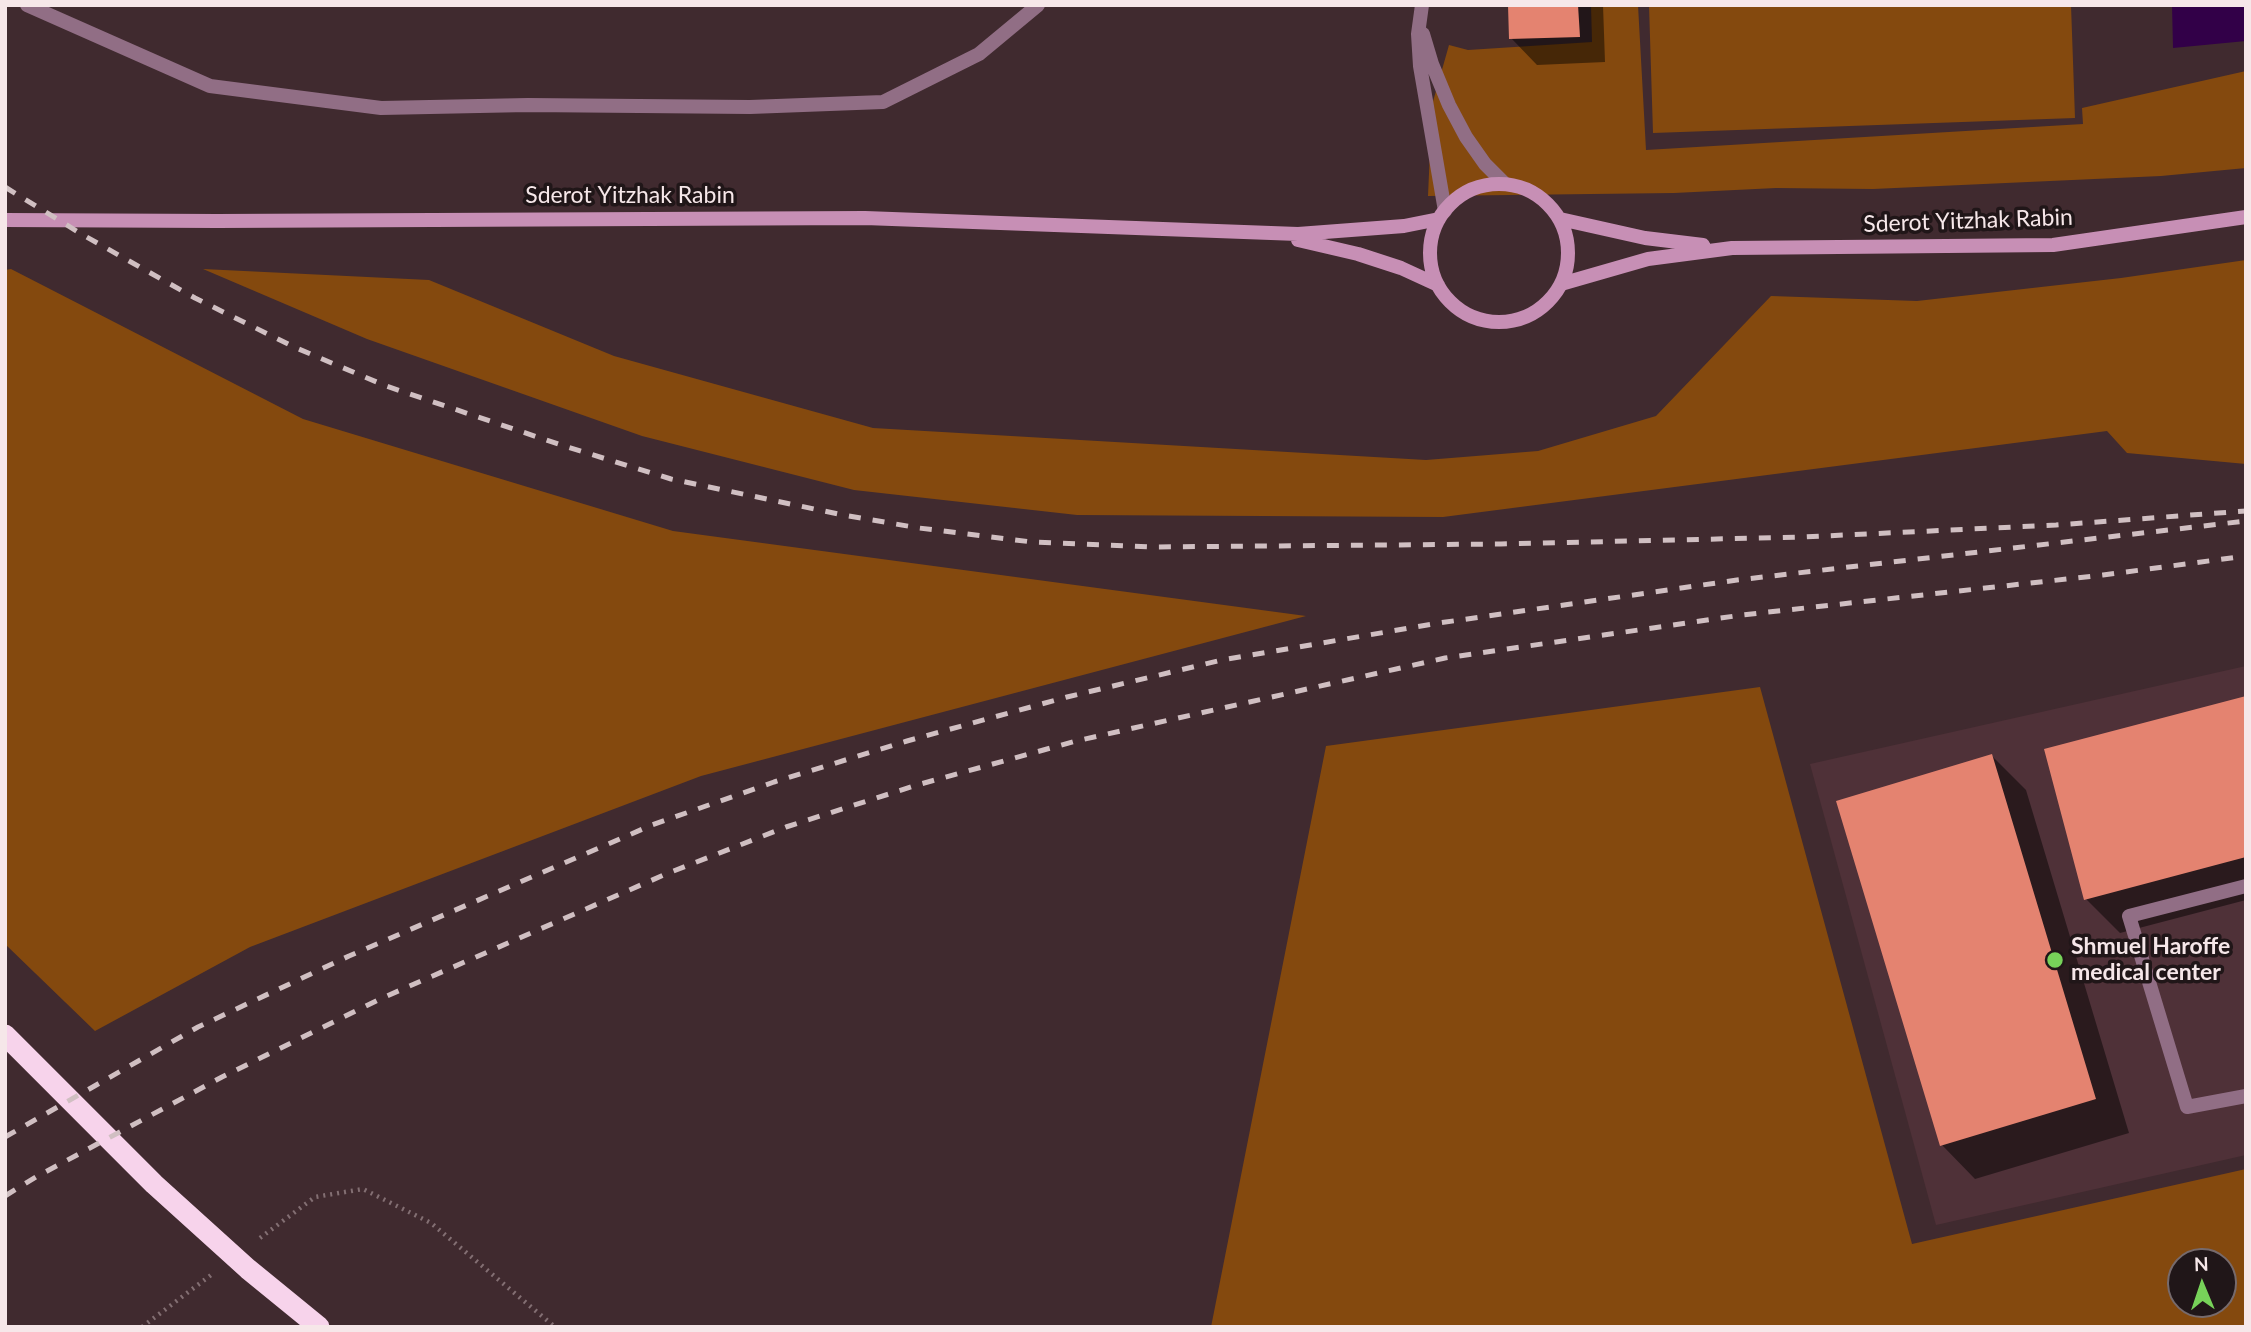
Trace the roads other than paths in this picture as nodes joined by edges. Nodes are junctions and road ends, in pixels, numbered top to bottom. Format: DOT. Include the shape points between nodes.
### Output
graph roads {
  1 [pos="27,5"];
  2 [pos="1038,5"];
  3 [pos="1421,9"];
  4 [pos="1505,184"];
  5 [pos="1442,215"];
  6 [pos="2246,217"];
  7 [pos="5,219"];
  8 [pos="1560,219"];
  9 [pos="1255,234"];
  10 [pos="1732,248"];
  11 [pos="1561,284"];
  12 [pos="1438,285"];
  13 [pos="2246,886"];
  14 [pos="5,1035"];
  15 [pos="2246,1096"];
  16 [pos="311,1320"];
  1 -- 2 [label="street" via="210,86 381,108 883,102 979,54"];
  3 -- 4 [label="street" via="1427,46 1449,105 1485,164"];
  3 -- 5 [label="street" via="1420,66"];
  4 -- 5 [label="main road, Sderot Yitzhak Rabin" via="1462,195"];
  4 -- 8 [label="main road" via="1546,202"];
  5 -- 9 [label="main road, Sderot Yitzhak Rabin" via="1404,226"];
  5 -- 12 [label="main road, Sderot Yitzhak Rabin" via="1430,252"];
  6 -- 10 [label="main road, Sderot Yitzhak Rabin" via="2053,245"];
  7 -- 9 [label="main road, Sderot Yitzhak Rabin" via="865,218"];
  8 -- 10 [label="main road, Sderot Yitzhak Rabin" via="1644,237"];
  8 -- 11 [label="main road" via="1568,263"];
  9 -- 12 [label="main road, Sderot Yitzhak Rabin" via="1358,254"];
  10 -- 11 [label="main road, Sderot Yitzhak Rabin" via="1648,259"];
  11 -- 12 [label="main road, Sderot Yitzhak Rabin" via="1531,315 1500,322 1468,315 1450,302"];
  13 -- 15 [label="street" via="2129,916 2187,1107"];
  14 -- 16 [label="highway" via="154,1184"];
}
